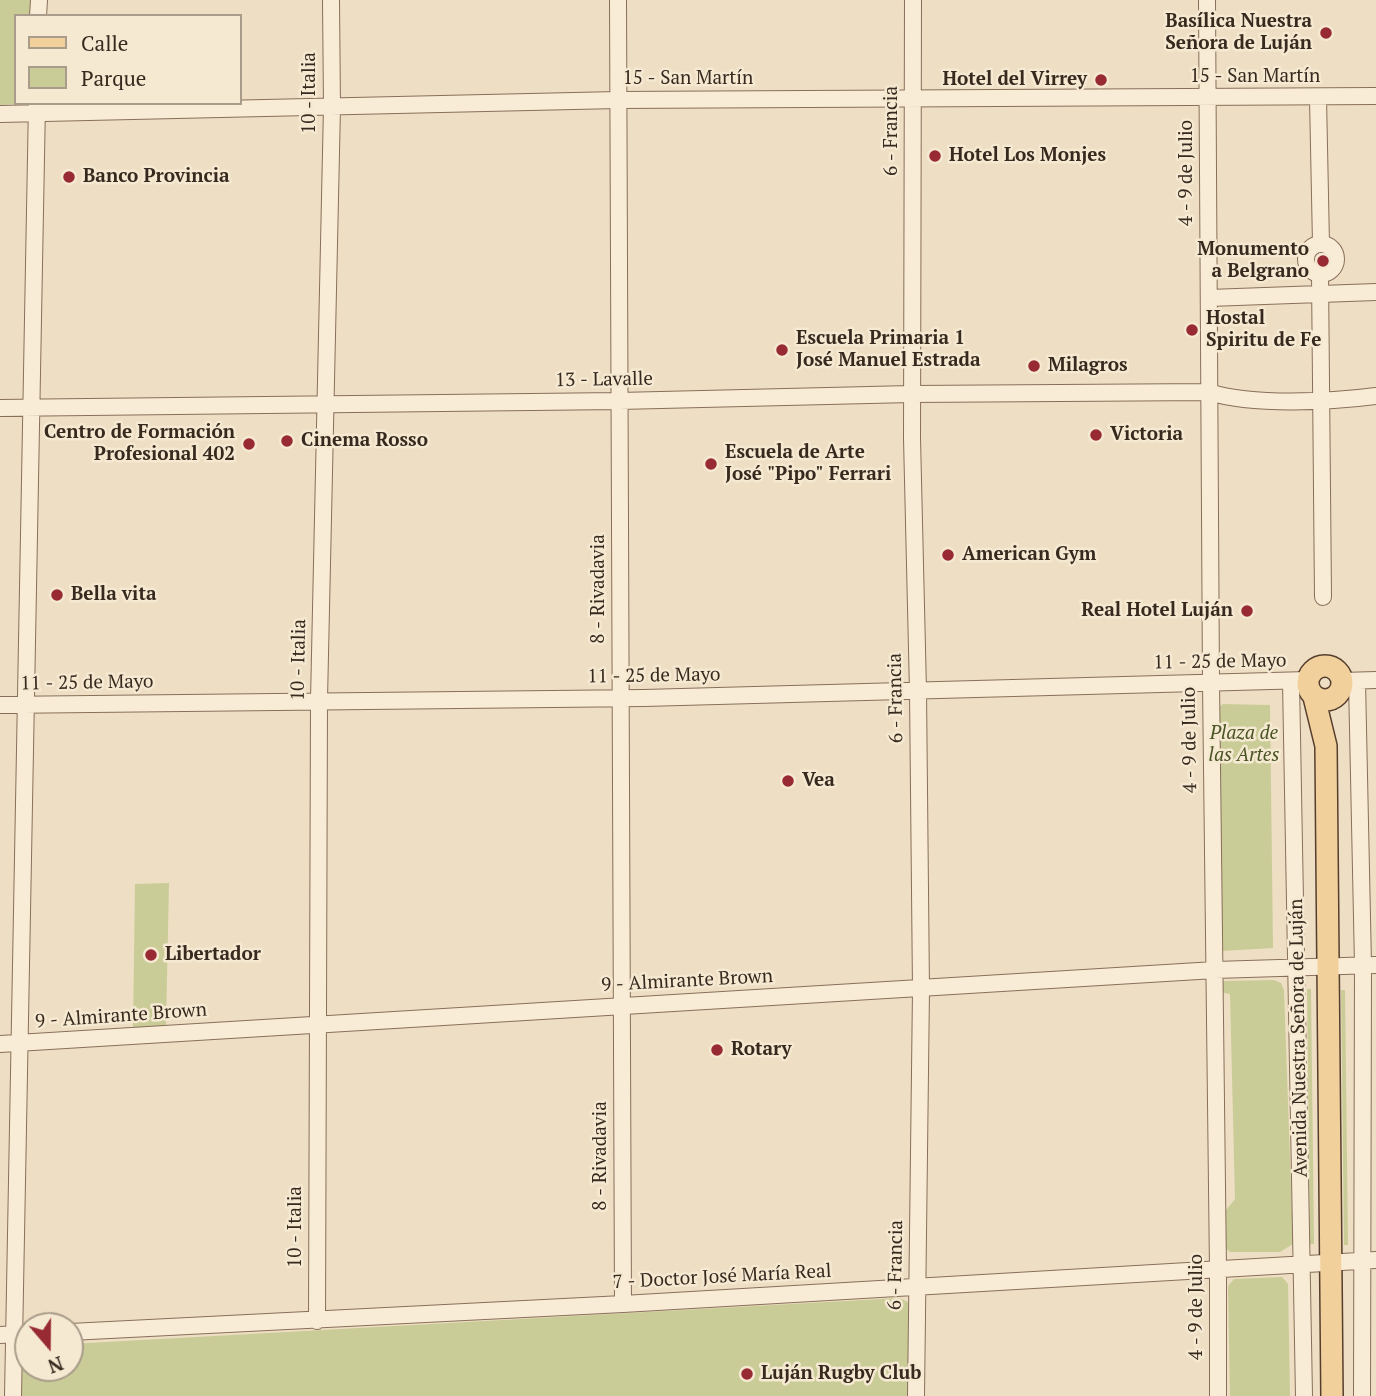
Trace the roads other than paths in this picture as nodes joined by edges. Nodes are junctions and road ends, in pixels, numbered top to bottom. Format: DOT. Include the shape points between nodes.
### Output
graph roads {
  1 [pos="331,0"];
  2 [pos="618,0"];
  3 [pos="913,0"];
  4 [pos="1207,0"];
  5 [pos="1376,96"];
  6 [pos="1208,98"];
  7 [pos="1318,98"];
  8 [pos="913,99"];
  9 [pos="618,100"];
  10 [pos="332,107"];
  11 [pos="37,108"];
  12 [pos="0,114"];
  13 [pos="1376,292"];
  14 [pos="1320,294"];
  15 [pos="1209,298"];
  16 [pos="1209,392"];
  17 [pos="911,394"];
  18 [pos="1376,396"];
  19 [pos="1321,399"];
  20 [pos="619,401"];
  21 [pos="325,404"];
  22 [pos="31,407"];
  23 [pos="0,408"];
  24 [pos="1323,597"];
  25 [pos="1376,680"];
  26 [pos="1210,682"];
  27 [pos="1305,686"];
  28 [pos="1346,686"];
  29 [pos="918,691"];
  30 [pos="620,698"];
  31 [pos="319,700"];
  32 [pos="25,704"];
  33 [pos="0,705"];
  34 [pos="1326,746"];
  35 [pos="1370,965"];
  36 [pos="1327,967"];
  37 [pos="1298,968"];
  38 [pos="1215,970"];
  39 [pos="921,990"];
  40 [pos="622,1005"];
  41 [pos="317,1025"];
  42 [pos="19,1043"];
  43 [pos="0,1044"];
  44 [pos="1370,1261"];
  45 [pos="1330,1263"];
  46 [pos="1303,1264"];
  47 [pos="1218,1270"];
  48 [pos="916,1286"];
  49 [pos="623,1304"];
  50 [pos="14,1312"];
  51 [pos="317,1321"];
  52 [pos="84,1331"];
  53 [pos="14,1334"];
  54 [pos="13,1396"];
  55 [pos="916,1396"];
  56 [pos="1218,1396"];
  57 [pos="1304,1396"];
  58 [pos="1332,1396"];
  59 [pos="1362,1396"];
  1 -- 10 [label="street, 10 - Italia"];
  2 -- 9 [label="street, 8 - Rivadavia"];
  3 -- 8 [label="street, 6 - Francia"];
  4 -- 6 [label="street, 4 - 9 de Julio"];
  5 -- 7 [label="street, 15 - San Martín"];
  6 -- 7 [label="street, 15 - San Martín"];
  6 -- 8 [label="street, 15 - San Martín"];
  6 -- 15 [label="street, 4 - 9 de Julio"];
  7 -- 14 [label="street" via="1321,244 1332,249 1336,258 1330,271 1320,275"];
  8 -- 9 [label="street, 15 - San Martín"];
  8 -- 17 [label="street, 6 - Francia"];
  9 -- 10 [label="street, 15 - San Martín"];
  9 -- 20 [label="street, 8 - Rivadavia"];
  10 -- 11 [label="street, 15 - San Martín"];
  10 -- 21 [label="street, 10 - Italia"];
  11 -- 12 [label="street, 15 - San Martín"];
  11 -- 22 [label="street"];
  13 -- 14 [label="street"];
  14 -- 15 [label="street"];
  14 -- 19 [label="street"];
  15 -- 16 [label="street, 4 - 9 de Julio"];
  16 -- 17 [label="street, 13 - Lavalle"];
  16 -- 19 [label="street, 13 - Lavalle" via="1250,400"];
  16 -- 26 [label="street, 4 - 9 de Julio"];
  17 -- 20 [label="street, 13 - Lavalle"];
  17 -- 29 [label="street, 6 - Francia"];
  18 -- 19 [label="street, 13 - Lavalle"];
  19 -- 24 [label="street"];
  20 -- 21 [label="street, 13 - Lavalle"];
  20 -- 30 [label="street, 8 - Rivadavia"];
  21 -- 22 [label="street, 13 - Lavalle"];
  21 -- 31 [label="street, 10 - Italia"];
  22 -- 23 [label="street, 13 - Lavalle"];
  22 -- 32 [label="street"];
  25 -- 28 [label="street"];
  26 -- 27 [label="street, 11 - 25 de Mayo"];
  26 -- 29 [label="street, 11 - 25 de Mayo"];
  26 -- 38 [label="street, 4 - 9 de Julio"];
  27 -- 28 [label="main road" via="1322,701"];
  27 -- 28 [label="main road" via="1314,670 1325,666 1336,670"];
  27 -- 34 [label="main road, Avenida Nuestra Señora de Luján"];
  27 -- 37 [label="street, Avenida Nuestra Señora de Luján"];
  28 -- 34 [label="main road, Avenida Nuestra Señora de Luján"];
  28 -- 35 [label="street"];
  29 -- 30 [label="street, 11 - 25 de Mayo"];
  29 -- 39 [label="street, 6 - Francia"];
  30 -- 31 [label="street, 11 - 25 de Mayo"];
  30 -- 40 [label="street, 8 - Rivadavia"];
  31 -- 32 [label="street, 11 - 25 de Mayo"];
  31 -- 41 [label="street, 10 - Italia"];
  32 -- 33 [label="street, 11 - 25 de Mayo"];
  32 -- 42 [label="street"];
  34 -- 36 [label="main road, Avenida Nuestra Señora de Luján"];
  35 -- 36 [label="street, 9 - Almirante Brown"];
  35 -- 44 [label="street"];
  36 -- 37 [label="street, 9 - Almirante Brown"];
  36 -- 45 [label="main road, Avenida Nuestra Señora de Luján"];
  37 -- 38 [label="street, 9 - Almirante Brown"];
  37 -- 46 [label="street, Avenida Nuestra Señora de Luján"];
  38 -- 39 [label="street, 9 - Almirante Brown"];
  38 -- 47 [label="street, 4 - 9 de Julio"];
  39 -- 40 [label="street, 9 - Almirante Brown"];
  39 -- 48 [label="street, 6 - Francia"];
  40 -- 41 [label="street, 9 - Almirante Brown"];
  40 -- 49 [label="street, 8 - Rivadavia"];
  41 -- 42 [label="street, 9 - Almirante Brown"];
  41 -- 51 [label="street, 10 - Italia"];
  42 -- 43 [label="street, 9 - Almirante Brown"];
  42 -- 50 [label="street"];
  44 -- 45 [label="street, 7 - Doctor José María Real"];
  44 -- 59 [label="street"];
  45 -- 46 [label="street, 7 - Doctor José María Real"];
  45 -- 58 [label="main road, Avenida Nuestra Señora de Luján"];
  46 -- 47 [label="street, 7 - Doctor José María Real"];
  46 -- 57 [label="street, Avenida Nuestra Señora de Luján"];
  47 -- 48 [label="street, 7 - Doctor José María Real"];
  47 -- 56 [label="street, 4 - 9 de Julio"];
  48 -- 49 [label="street, 7 - Doctor José María Real"];
  48 -- 55 [label="street, 6 - Francia"];
  49 -- 51 [label="street, 7 - Doctor José María Real"];
  51 -- 52 [label="street, 7 - Doctor José María Real"];
  53 -- 54 [label="street"];
}
